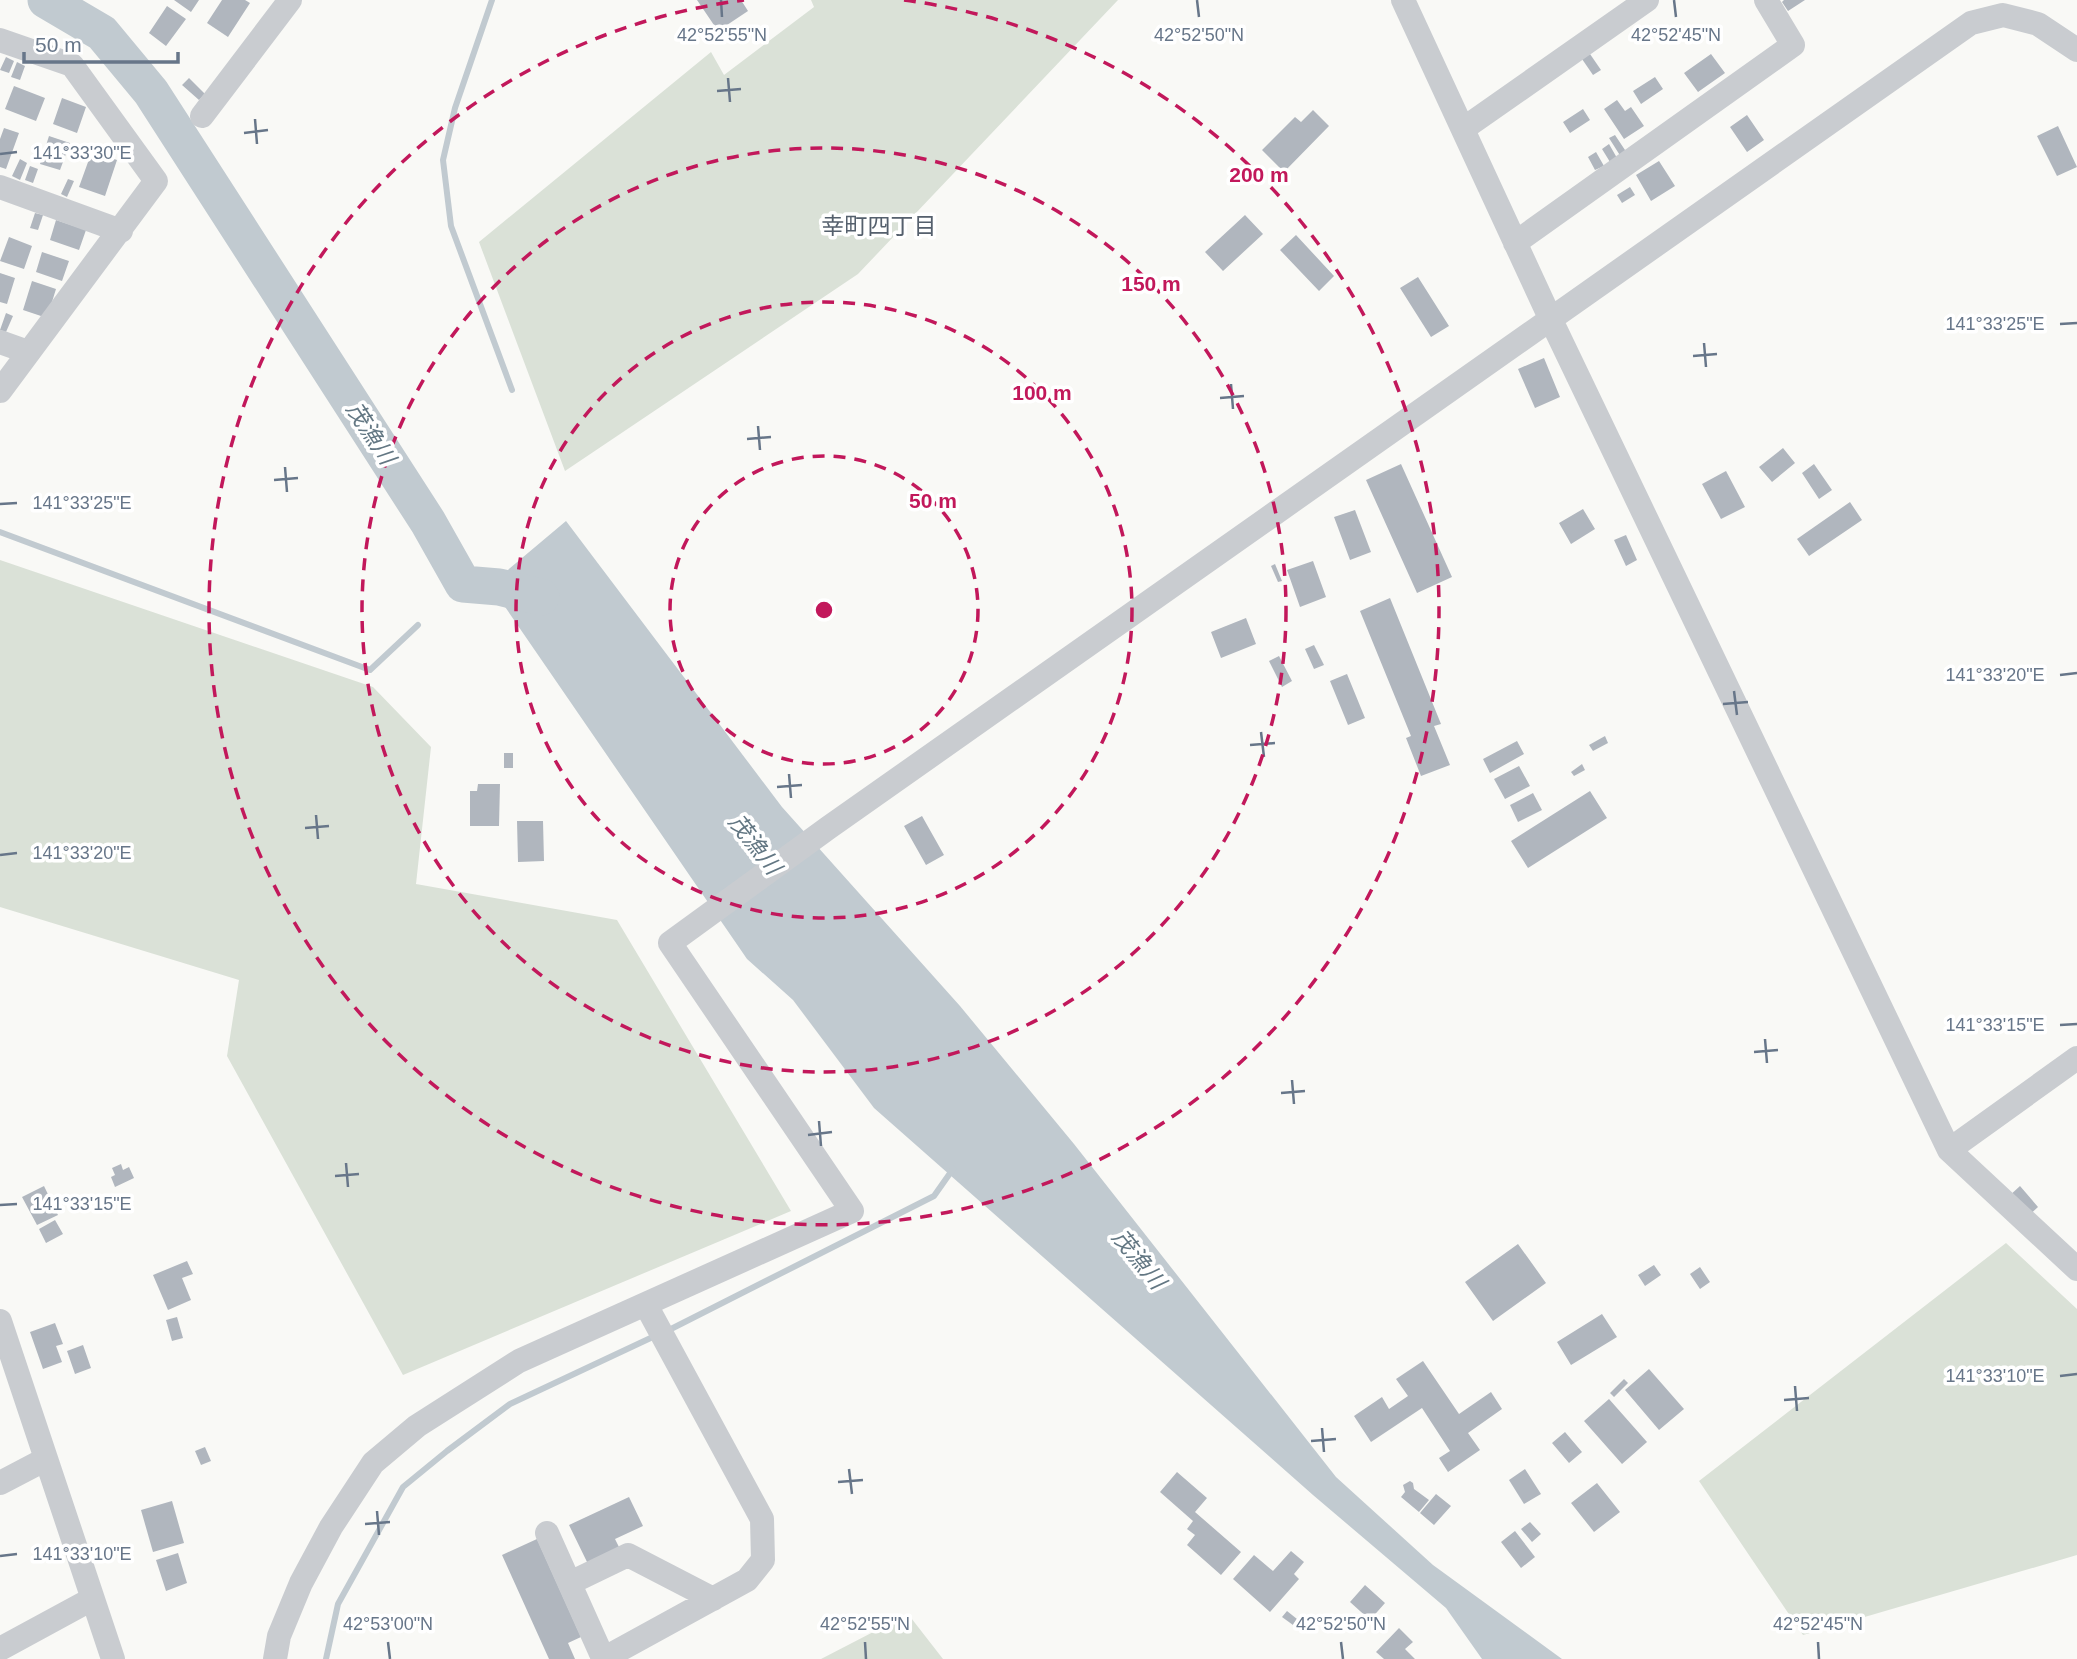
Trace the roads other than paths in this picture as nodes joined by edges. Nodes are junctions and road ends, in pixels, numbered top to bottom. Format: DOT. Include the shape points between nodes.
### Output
graph roads {
  1 [pos="290,0"];
  2 [pos="1647,0"];
  3 [pos="1766,0"];
  4 [pos="1415,6"];
  5 [pos="0,40"];
  6 [pos="2077,50"];
  7 [pos="202,116"];
  8 [pos="1463,129"];
  9 [pos="0,187"];
  10 [pos="121,230"];
  11 [pos="1515,243"];
  12 [pos="1550,320"];
  13 [pos="0,342"];
  14 [pos="28,352"];
  15 [pos="0,391"];
  16 [pos="2077,1058"];
  17 [pos="1950,1150"];
  18 [pos="2077,1269"];
  19 [pos="0,1321"];
  20 [pos="655,1323"];
  21 [pos="46,1459"];
  22 [pos="0,1483"];
  23 [pos="547,1533"];
  24 [pos="570,1583"];
  25 [pos="92,1599"];
  26 [pos="713,1599"];
  27 [pos="0,1649"];
  28 [pos="603,1658"];
  29 [pos="113,1659"];
  30 [pos="275,1659"];
  1 -- 7 [label="street"];
  2 -- 8 [label="street"];
  3 -- 11 [label="street" via="1793,45"];
  4 -- 8 [label="street"];
  5 -- 10 [label="street" via="72,65 156,181"];
  6 -- 12 [label="street" via="2038,24 2003,15 1971,23"];
  8 -- 11 [label="street"];
  9 -- 10 [label="street"];
  10 -- 14 [label="street"];
  11 -- 12 [label="street"];
  12 -- 17 [label="street"];
  12 -- 20 [label="street" via="670,943 852,1211"];
  13 -- 14 [label="street"];
  14 -- 15 [label="street"];
  16 -- 17 [label="street"];
  17 -- 18 [label="street"];
  19 -- 21 [label="street"];
  20 -- 26 [label="street" via="762,1519 762,1560 747,1580"];
  20 -- 30 [label="street" via="519,1361 417,1426 373,1463 301,1583 279,1636"];
  21 -- 22 [label="street"];
  21 -- 25 [label="street"];
  23 -- 24 [label="street"];
  24 -- 26 [label="street" via="628,1555"];
  24 -- 28 [label="street"];
  25 -- 27 [label="street"];
  25 -- 29 [label="street"];
  26 -- 28 [label="street"];
}
